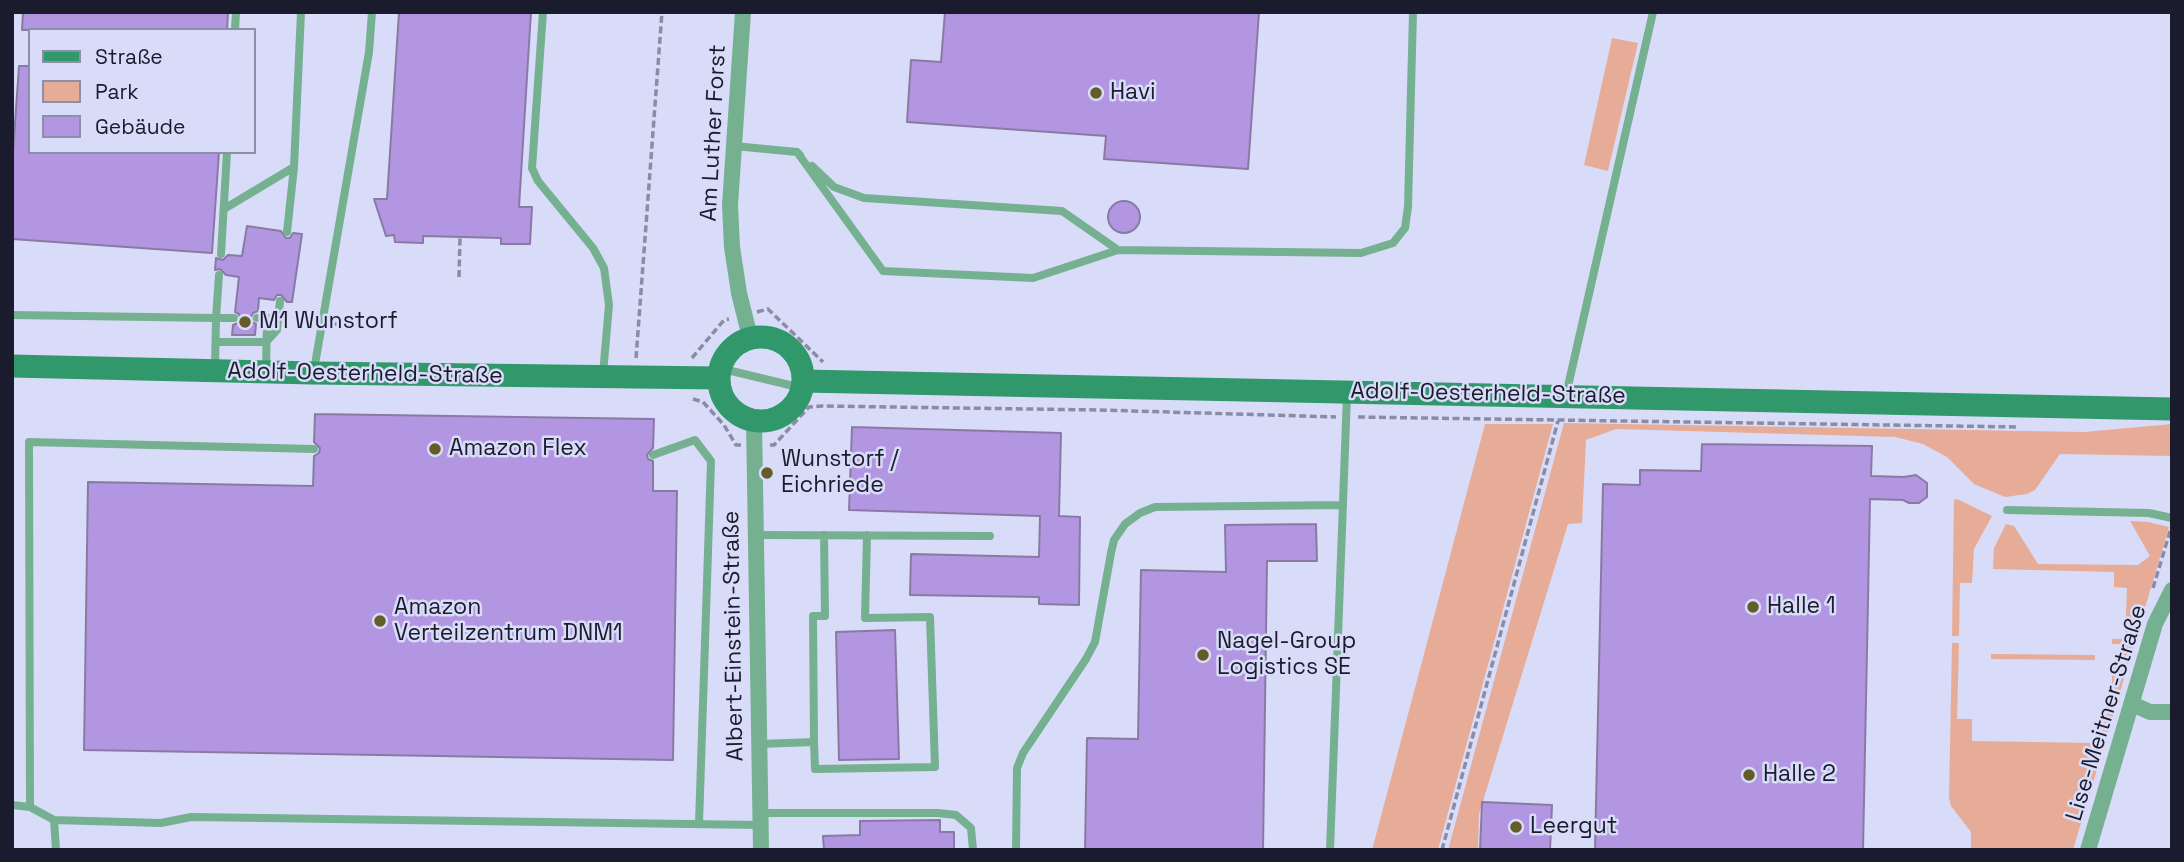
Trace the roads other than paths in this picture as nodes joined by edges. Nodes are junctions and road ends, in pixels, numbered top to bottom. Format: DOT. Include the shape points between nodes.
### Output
graph roads {
  1 [pos="301,12"];
  2 [pos="372,12"];
  3 [pos="543,12"];
  4 [pos="743,12"];
  5 [pos="1413,12"];
  6 [pos="1653,12"];
  7 [pos="734,146"];
  8 [pos="797,152"];
  9 [pos="227,154"];
  10 [pos="294,167"];
  11 [pos="224,209"];
  12 [pos="287,232"];
  13 [pos="1118,250"];
  14 [pos="221,254"];
  15 [pos="219,275"];
  16 [pos="280,301"];
  17 [pos="12,315"];
  18 [pos="216,318"];
  19 [pos="234,318"];
  20 [pos="257,318"];
  21 [pos="750,338"];
  22 [pos="216,342"];
  23 [pos="266,342"];
  24 [pos="12,366"];
  25 [pos="215,371"];
  26 [pos="266,372"];
  27 [pos="313,373"];
  28 [pos="719,373"];
  29 [pos="603,377"];
  30 [pos="803,385"];
  31 [pos="1347,391"];
  32 [pos="1566,396"];
  33 [pos="2172,408"];
  34 [pos="754,421"];
  35 [pos="314,449"];
  36 [pos="653,455"];
  37 [pos="1343,505"];
  38 [pos="2007,510"];
  39 [pos="2172,518"];
  40 [pos="755,535"];
  41 [pos="824,535"];
  42 [pos="867,535"];
  43 [pos="990,536"];
  44 [pos="2172,590"];
  45 [pos="2132,704"];
  46 [pos="2172,712"];
  47 [pos="814,741"];
  48 [pos="759,744"];
  49 [pos="12,805"];
  50 [pos="30,807"];
  51 [pos="760,819"];
  52 [pos="54,820"];
  53 [pos="699,824"];
  54 [pos="56,850"];
  55 [pos="761,850"];
  56 [pos="973,850"];
  57 [pos="1016,850"];
  58 [pos="1329,850"];
  59 [pos="2088,850"];
  1 -- 10 [label="lane"];
  2 -- 27 [label="lane"];
  3 -- 29 [label="lane" via="532,168 604,268 609,305"];
  4 -- 7 [label="street, Am Luther Forst"];
  5 -- 13 [label="lane" via="1408,207 1405,228 1393,243 1361,253"];
  6 -- 32 [label="lane"];
  7 -- 8 [label="lane"];
  7 -- 21 [label="street, Am Luther Forst" via="732,247"];
  8 -- 13 [label="lane" via="834,187 864,198 1062,211"];
  8 -- 13 [label="lane" via="883,271 1033,278"];
  9 -- 11 [label="lane"];
  10 -- 11 [label="lane"];
  10 -- 12 [label="lane"];
  11 -- 14 [label="lane"];
  15 -- 18 [label="lane"];
  16 -- 23 [label="lane" via="276,330"];
  17 -- 18 [label="lane"];
  18 -- 19 [label="lane"];
  18 -- 22 [label="lane"];
  20 -- 23 [label="lane" via="267,318"];
  21 -- 28 [label="street" via="731,349"];
  21 -- 30 [label="street" via="763,336 788,346 802,368"];
  22 -- 23 [label="lane"];
  22 -- 25 [label="lane"];
  23 -- 26 [label="lane"];
  24 -- 25 [label="street, Adolf-Oesterheld-Straße"];
  25 -- 26 [label="street, Adolf-Oesterheld-Straße"];
  26 -- 27 [label="street, Adolf-Oesterheld-Straße"];
  27 -- 29 [label="street, Adolf-Oesterheld-Straße"];
  28 -- 29 [label="street, Adolf-Oesterheld-Straße"];
  28 -- 30 [label="lane"];
  28 -- 34 [label="street" via="723,398 733,411"];
  30 -- 31 [label="street, Adolf-Oesterheld-Straße"];
  30 -- 34 [label="street" via="790,410 779,418"];
  31 -- 32 [label="street, Adolf-Oesterheld-Straße"];
  31 -- 37 [label="lane"];
  32 -- 33 [label="street, Adolf-Oesterheld-Straße"];
  34 -- 40 [label="street, Albert-Einstein-Straße"];
  35 -- 50 [label="lane" via="29,442"];
  36 -- 53 [label="lane" via="695,440 711,461"];
  37 -- 57 [label="lane" via="1155,507 1125,524 1114,540 1095,642 1017,768"];
  37 -- 58 [label="lane"];
  38 -- 39 [label="lane" via="2149,513"];
  40 -- 41 [label="lane"];
  40 -- 48 [label="street, Albert-Einstein-Straße"];
  41 -- 42 [label="lane"];
  41 -- 47 [label="lane" via="824,616 813,616"];
  42 -- 43 [label="lane"];
  42 -- 47 [label="lane" via="866,618 930,617 935,766 815,769"];
  44 -- 45 [label="street, Lise-Meitner-Straße" via="2155,624"];
  45 -- 46 [label="street" via="2150,712"];
  45 -- 59 [label="street, Lise-Meitner-Straße"];
  47 -- 48 [label="lane"];
  48 -- 51 [label="street, Albert-Einstein-Straße"];
  49 -- 50 [label="lane"];
  50 -- 52 [label="lane"];
  51 -- 53 [label="lane"];
  51 -- 55 [label="street, Albert-Einstein-Straße"];
  51 -- 56 [label="lane" via="956,815 971,828"];
  52 -- 53 [label="lane" via="161,823 191,817"];
  52 -- 54 [label="lane"];
}
